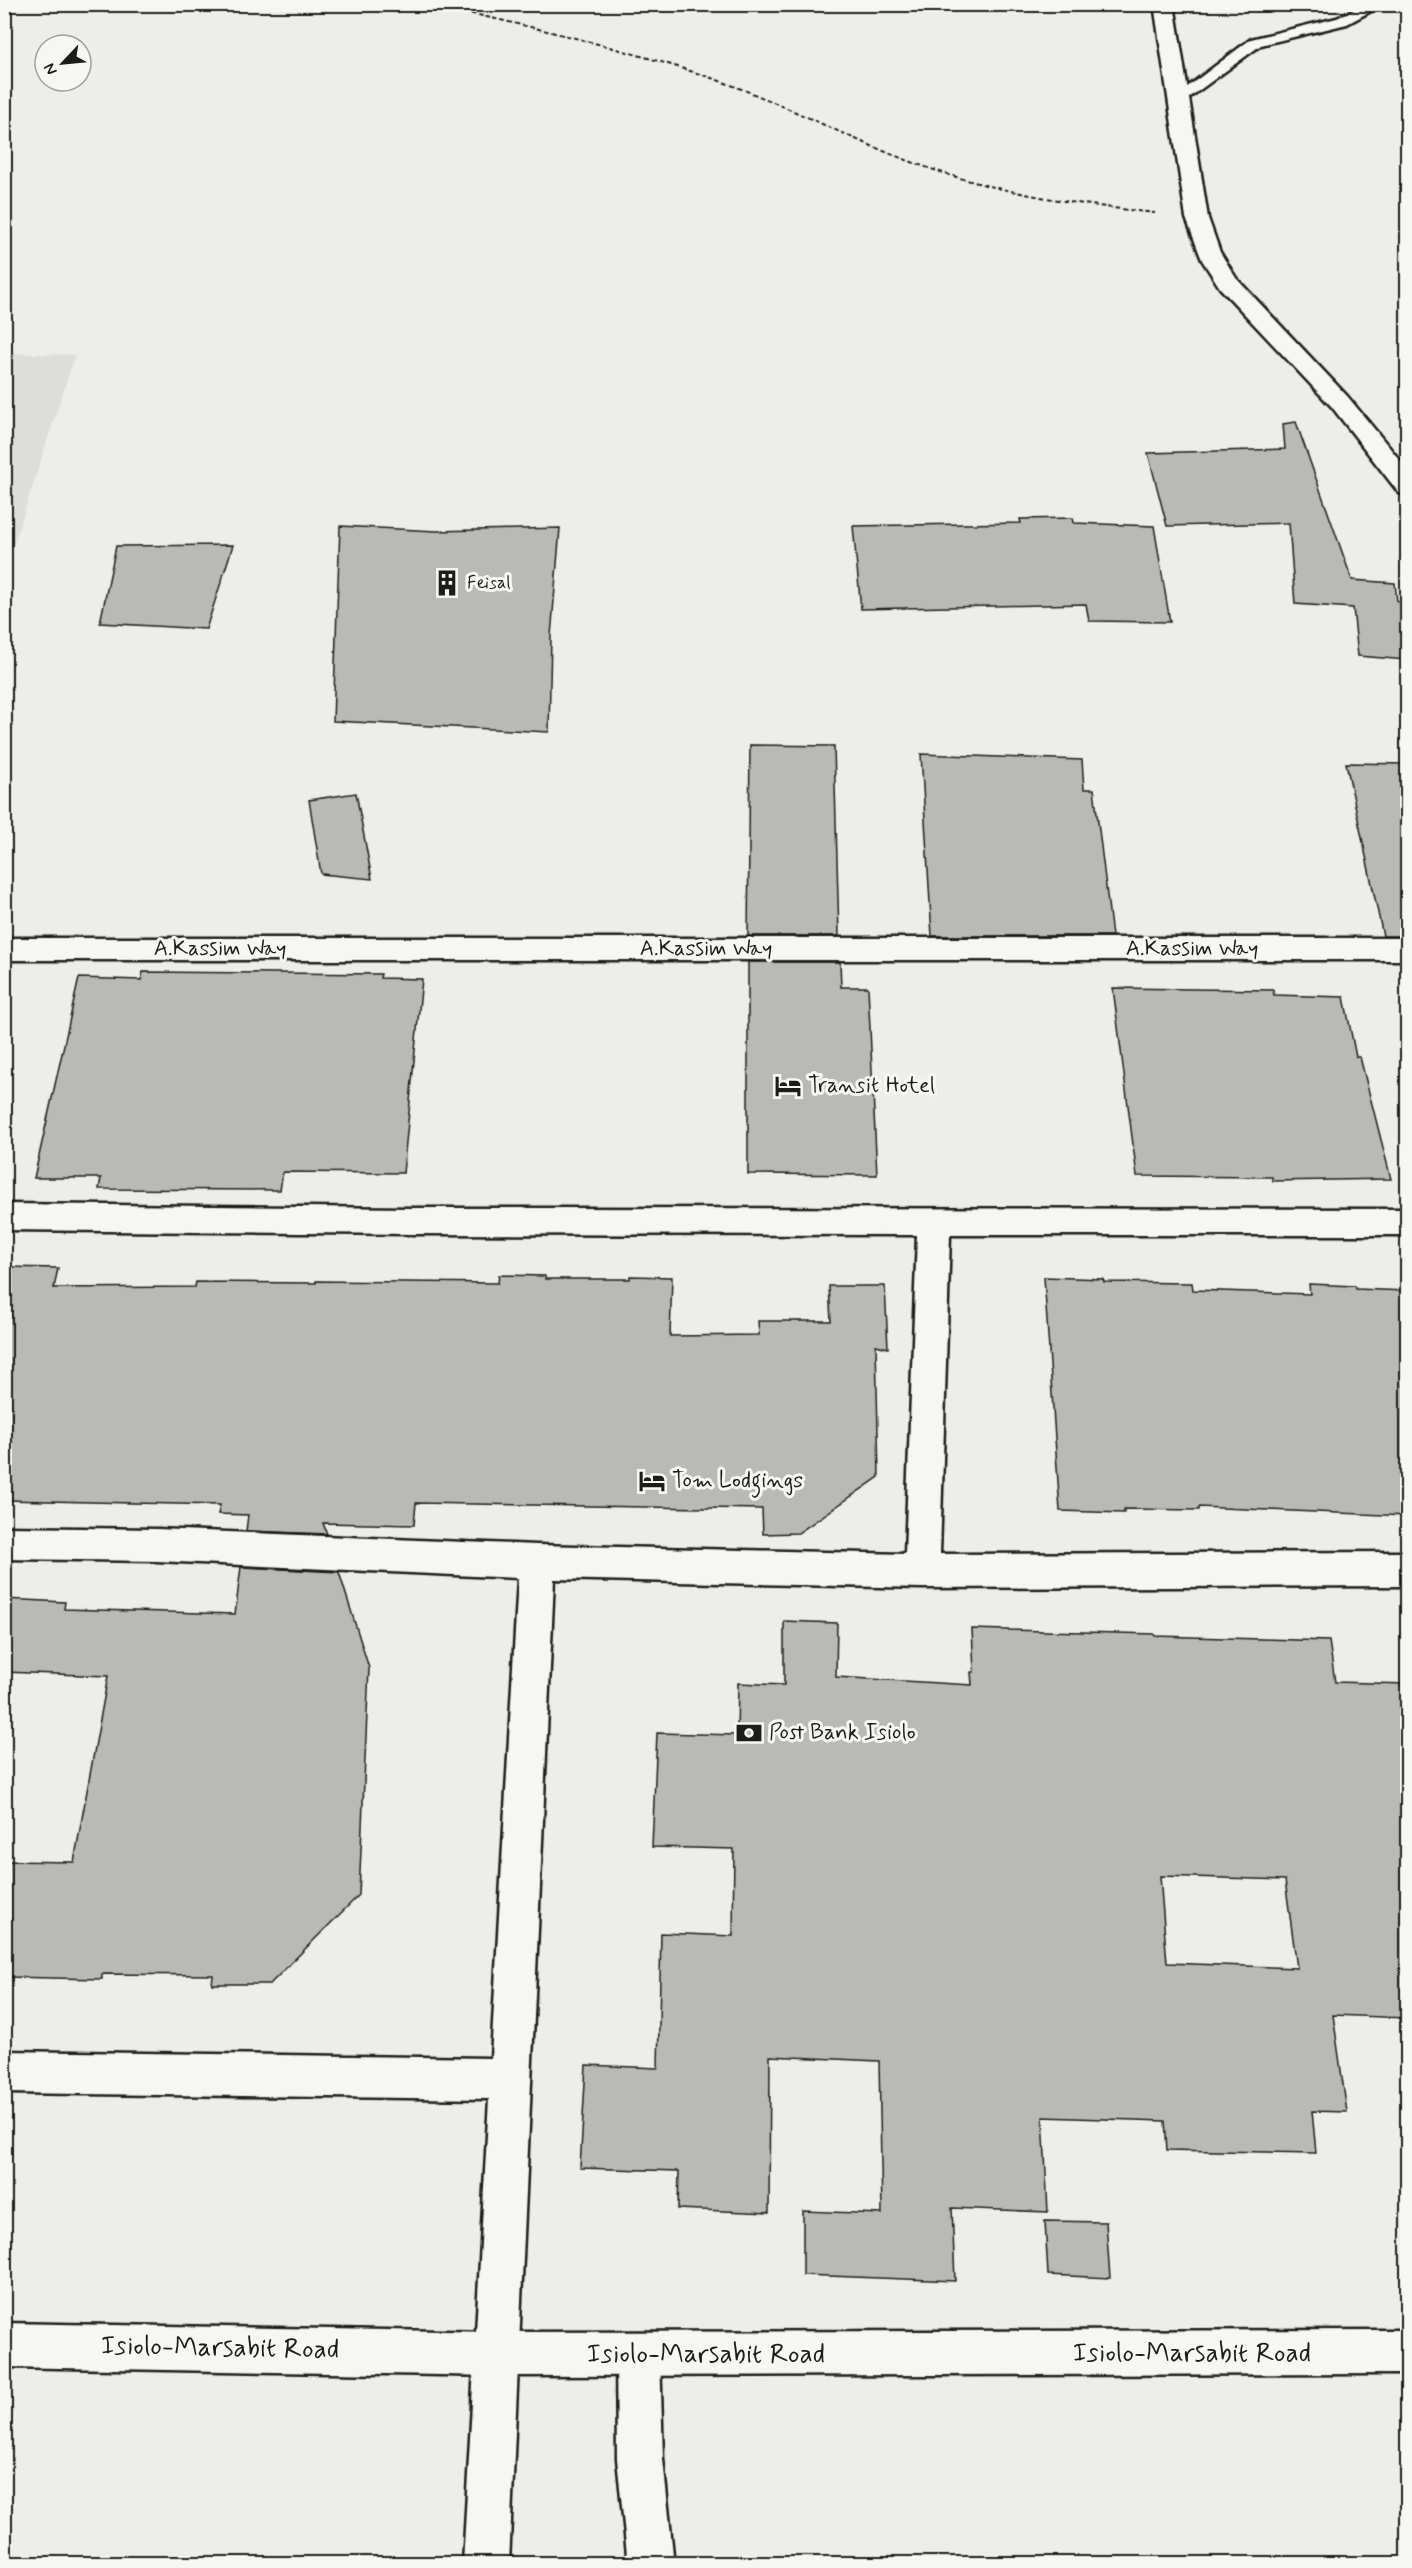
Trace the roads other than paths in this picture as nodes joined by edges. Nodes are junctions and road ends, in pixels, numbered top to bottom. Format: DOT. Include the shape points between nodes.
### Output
graph roads {
  1 [pos="1164,4"];
  2 [pos="1378,4"];
  3 [pos="1178,100"];
  4 [pos="1407,487"];
  5 [pos="4,949"];
  6 [pos="1407,949"];
  7 [pos="4,1217"];
  8 [pos="934,1222"];
  9 [pos="1407,1222"];
  10 [pos="4,1543"];
  11 [pos="537,1562"];
  12 [pos="1407,1569"];
  13 [pos="922,1571"];
  14 [pos="4,2072"];
  15 [pos="511,2079"];
  16 [pos="4,2344"];
  17 [pos="1407,2352"];
  18 [pos="496,2354"];
  19 [pos="638,2354"];
  20 [pos="486,2564"];
  21 [pos="651,2564"];
  1 -- 3 [label="main road"];
  2 -- 3 [label="lane" via="1342,21 1256,42"];
  3 -- 4 [label="main road" via="1197,218 1212,262 1341,402"];
  5 -- 6 [label="main road, A.Kassim Way"];
  7 -- 8 [label="main road"];
  8 -- 9 [label="main road"];
  8 -- 13 [label="main road"];
  10 -- 11 [label="main road" via="157,1545"];
  11 -- 13 [label="main road"];
  11 -- 15 [label="main road"];
  12 -- 13 [label="main road"];
  14 -- 15 [label="main road"];
  15 -- 18 [label="main road"];
  16 -- 18 [label="main road, Isiolo-Marsabit Road"];
  17 -- 19 [label="main road, Isiolo-Marsabit Road"];
  18 -- 19 [label="main road, Isiolo-Marsabit Road"];
  18 -- 20 [label="main road"];
  19 -- 21 [label="main road" via="642,2507"];
}
